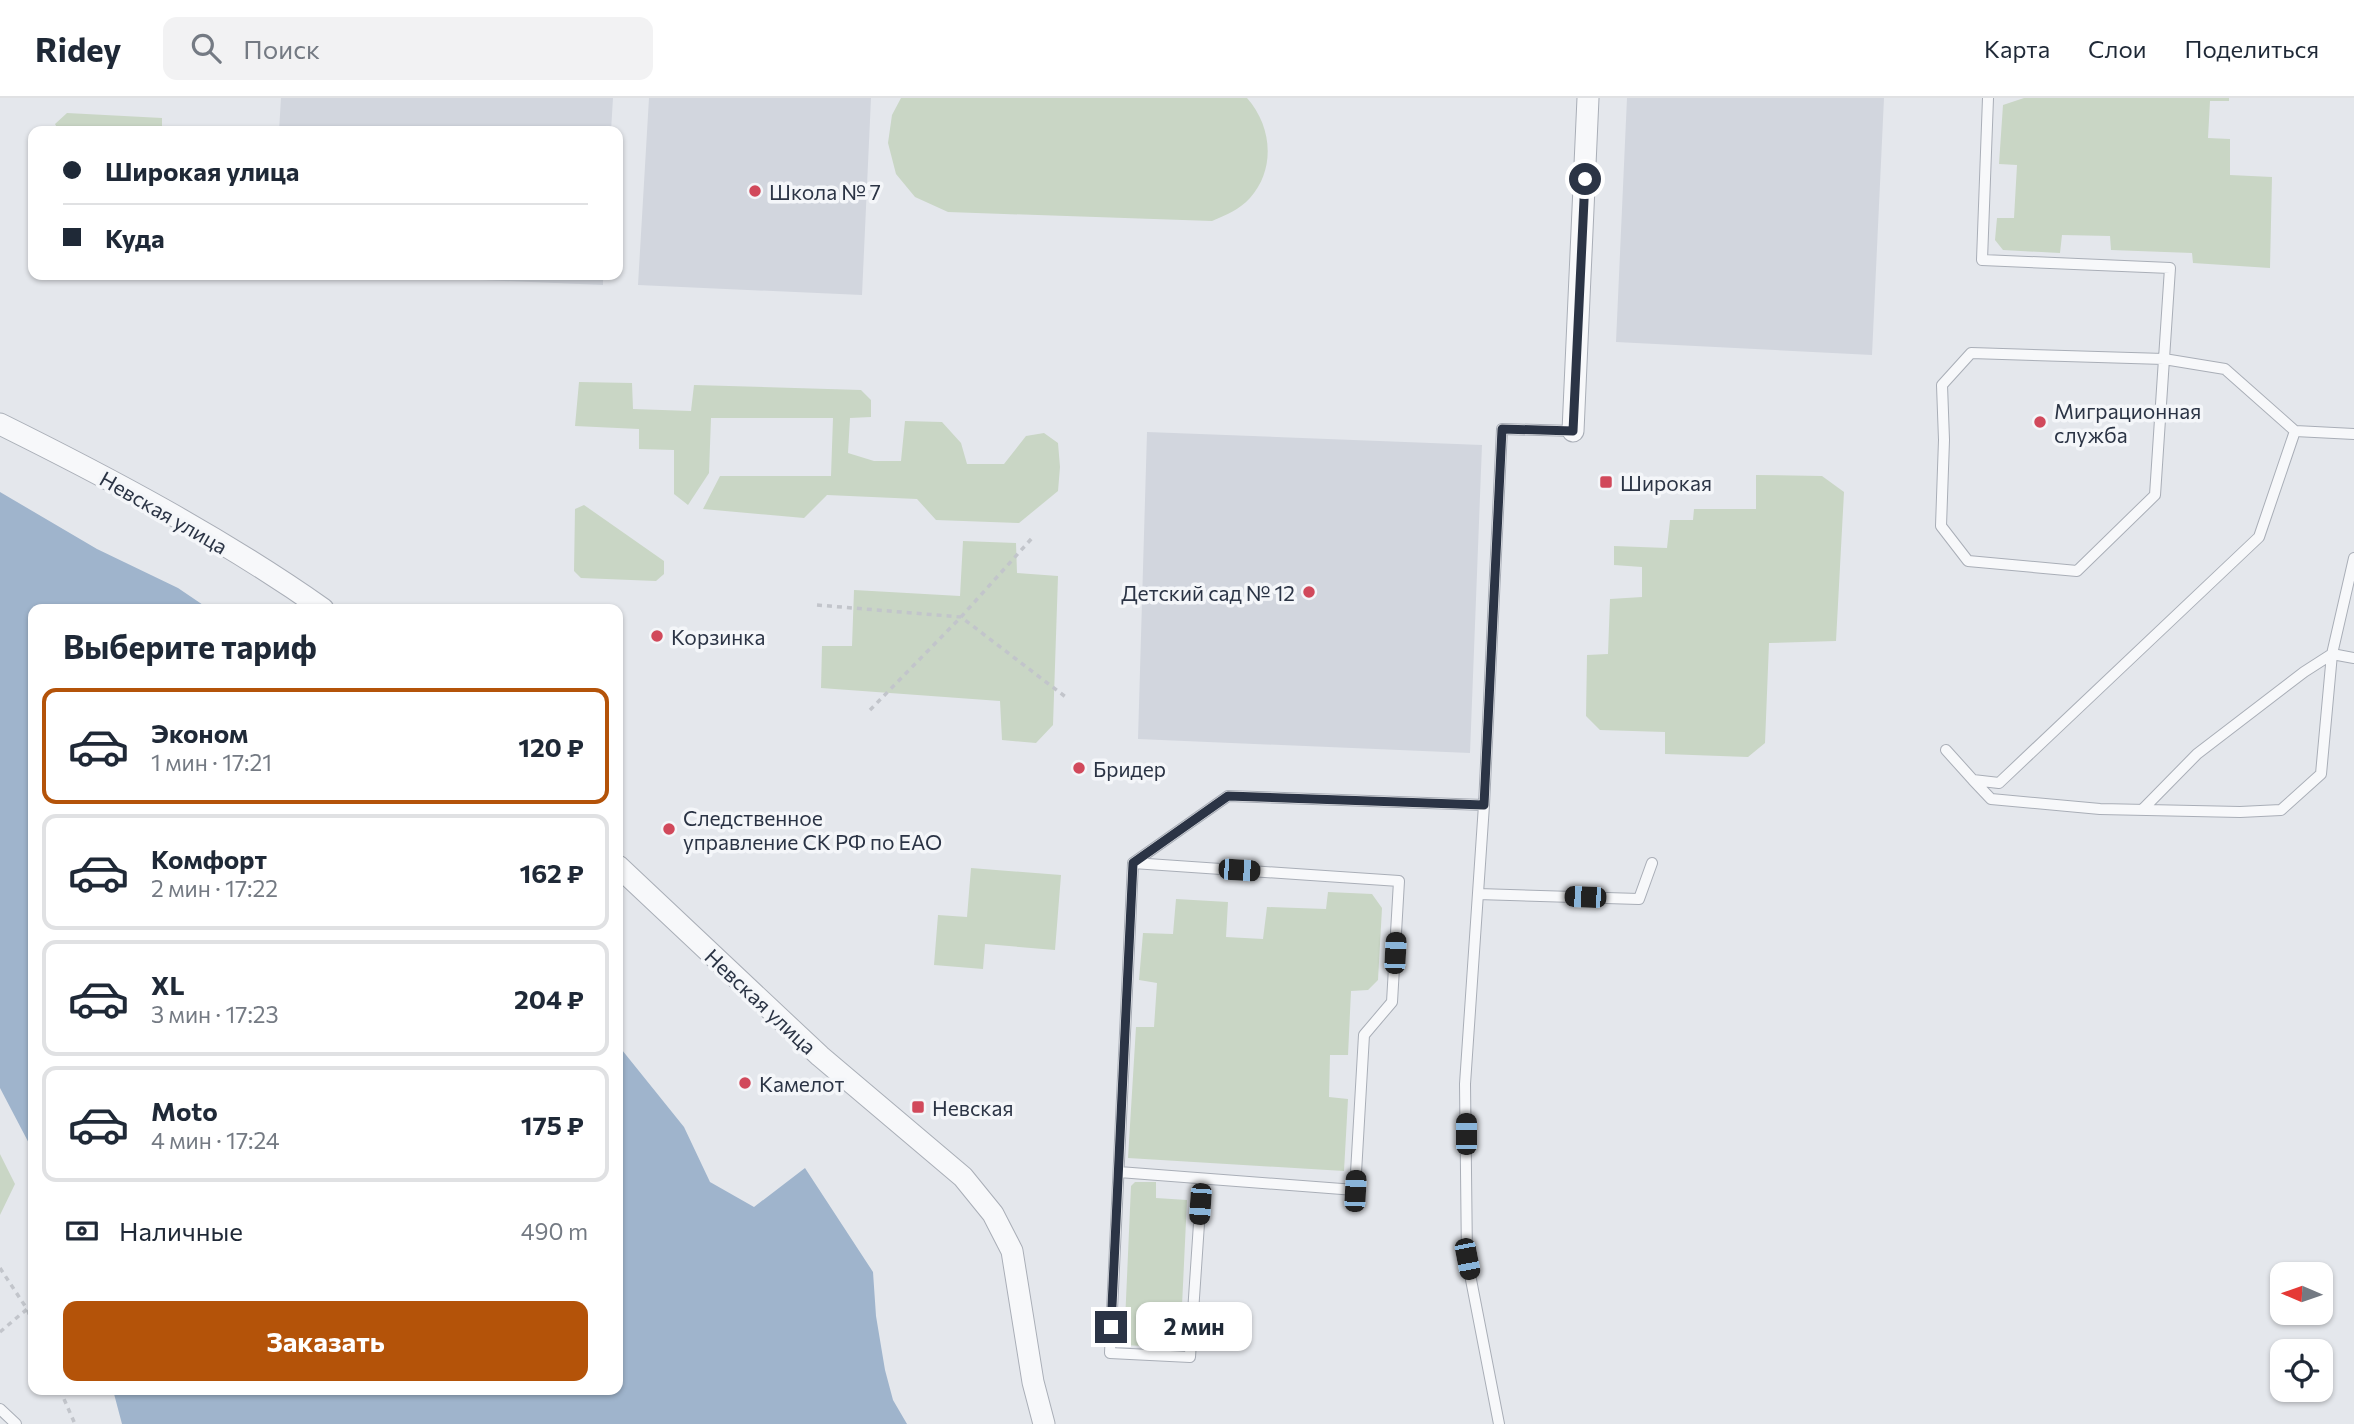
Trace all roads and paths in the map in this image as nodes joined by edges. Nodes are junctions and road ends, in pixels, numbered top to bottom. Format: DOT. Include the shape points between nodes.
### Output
graph roads {
  1 [pos="1588,98"];
  2 [pos="1989,98"];
  3 [pos="2164,359"];
  4 [pos="0,424"];
  5 [pos="1573,431"];
  6 [pos="2295,431"];
  7 [pos="2354,434"];
  8 [pos="1033,537"];
  9 [pos="2354,558"];
  10 [pos="316,604"];
  11 [pos="817,605"];
  12 [pos="961,617"];
  13 [pos="2332,654"];
  14 [pos="2354,658"];
  15 [pos="1067,698"];
  16 [pos="870,710"];
  17 [pos="1946,750"];
  18 [pos="1973,780"];
  19 [pos="1484,805"];
  20 [pos="2142,810"];
  21 [pos="1133,863"];
  22 [pos="1652,863"];
  23 [pos="623,871"];
  24 [pos="1478,894"];
  25 [pos="1119,1172"];
  26 [pos="1202,1179"];
  27 [pos="0,1268"];
  28 [pos="27,1309"];
  29 [pos="0,1332"];
  30 [pos="62,1395"];
  31 [pos="0,1409"];
  32 [pos="16,1424"];
  33 [pos="75,1424"];
  34 [pos="1044,1424"];
  35 [pos="1499,1424"];
  1 -- 5 [label="street"];
  2 -- 3 [label="lane" via="1982,260 2170,268"];
  3 -- 3 [label="lane" via="1971,353 1942,385 1941,526 1968,561 2077,571 2155,495"];
  3 -- 6 [label="lane" via="2225,369"];
  4 -- 10 [label="street, Невская улица" via="166,511"];
  5 -- 19 [label="lane" via="1502,429"];
  6 -- 7 [label="lane"];
  6 -- 18 [label="lane" via="2259,537 1999,783"];
  8 -- 12 [label="path"];
  9 -- 13 [label="lane"];
  11 -- 12 [label="path"];
  12 -- 15 [label="path"];
  12 -- 16 [label="path"];
  13 -- 14 [label="lane"];
  13 -- 20 [label="lane" via="2197,754"];
  13 -- 20 [label="lane" via="2320,774 2281,810"];
  17 -- 18 [label="lane"];
  18 -- 20 [label="lane" via="1991,799"];
  19 -- 21 [label="lane" via="1228,796"];
  19 -- 24 [label="lane"];
  21 -- 25 [label="lane"];
  21 -- 26 [label="lane" via="1399,881 1392,1002 1364,1035 1355,1191"];
  22 -- 24 [label="lane" via="1639,899"];
  23 -- 34 [label="street, Невская улица" via="820,1056 963,1177 993,1214 1012,1251 1032,1382"];
  24 -- 35 [label="lane" via="1465,1084 1467,1259"];
  25 -- 26 [label="lane"];
  25 -- 26 [label="lane" via="1110,1353 1191,1357"];
  27 -- 28 [label="path"];
  28 -- 29 [label="path"];
  30 -- 33 [label="path"];
  31 -- 32 [label="lane"];
}
